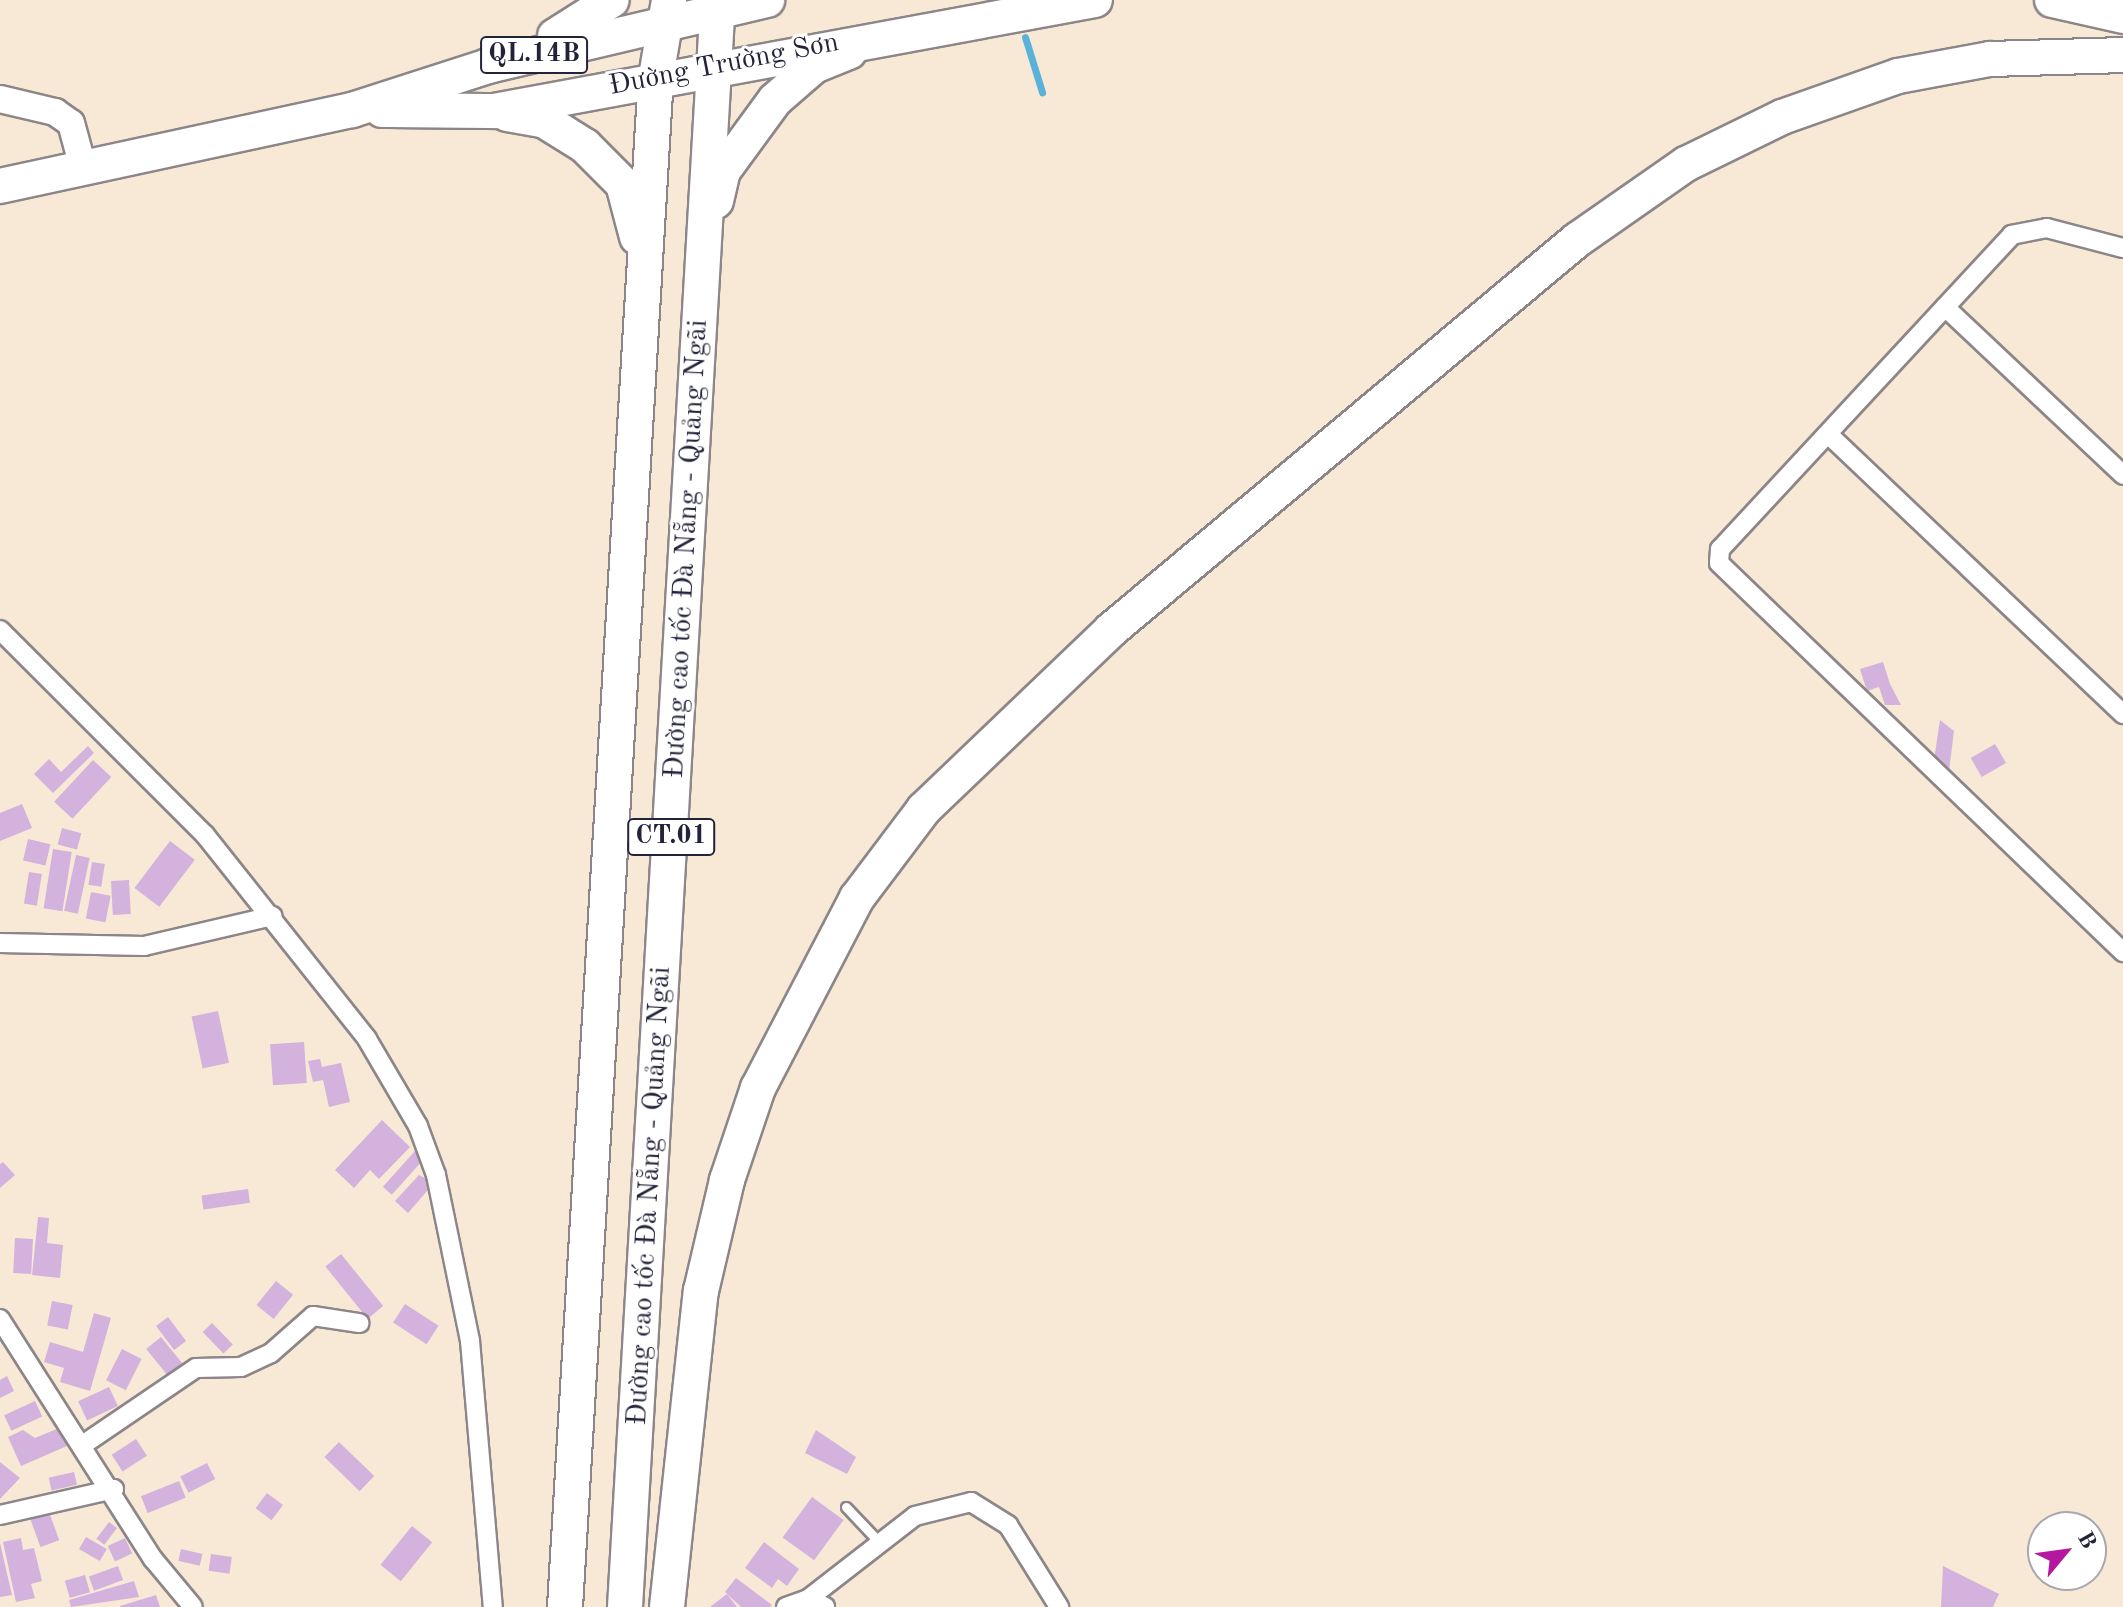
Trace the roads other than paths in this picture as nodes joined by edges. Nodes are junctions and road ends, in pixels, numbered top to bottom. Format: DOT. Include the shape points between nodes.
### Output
graph roads {
  1 [pos="612,0"];
  2 [pos="767,0"];
  3 [pos="1095,0"];
  4 [pos="2052,0"];
  5 [pos="718,6"];
  6 [pos="667,12"];
  7 [pos="2123,16"];
  8 [pos="960,23"];
  9 [pos="2123,55"];
  10 [pos="488,66"];
  11 [pos="713,66"];
  12 [pos="656,77"];
  13 [pos="0,99"];
  14 [pos="352,110"];
  15 [pos="494,111"];
  16 [pos="84,171"];
  17 [pos="0,186"];
  18 [pos="2123,248"];
  19 [pos="1945,307"];
  20 [pos="640,364"];
  21 [pos="696,368"];
  22 [pos="1828,434"];
  23 [pos="2123,475"];
  24 [pos="0,630"];
  25 [pos="2123,714"];
  26 [pos="273,916"];
  27 [pos="0,943"];
  28 [pos="2123,952"];
  29 [pos="0,1319"];
  30 [pos="359,1323"];
  31 [pos="84,1444"];
  32 [pos="114,1489"];
  33 [pos="846,1507"];
  34 [pos="0,1515"];
  35 [pos="878,1541"];
  36 [pos="816,1603"];
  37 [pos="193,1607"];
  38 [pos="493,1607"];
  39 [pos="565,1607"];
  40 [pos="625,1607"];
  41 [pos="667,1607"];
  42 [pos="786,1607"];
  43 [pos="1059,1607"];
  1 -- 10 [label="highway" via="592,18"];
  2 -- 5 [label="highway, Đường Trường Sơn / QL.14B"];
  3 -- 8 [label="highway, Đường Trường Sơn / QL.14B"];
  4 -- 7 [label="highway"];
  5 -- 6 [label="highway, Đường Trường Sơn / QL.14B"];
  5 -- 11 [label="highway, Đường cao tốc Đà Nẵng - Quảng Ngãi"];
  6 -- 10 [label="highway, Đường Trường Sơn / QL.14B"];
  6 -- 12 [label="highway, Đường cao tốc Đà Nẵng - Quảng Ngãi"];
  8 -- 11 [label="highway, Đường Trường Sơn / QL.14B"];
  8 -- 21 [label="highway" via="875,41 814,66 746,134 723,171 709,230"];
  9 -- 41 [label="highway" via="1990,59 1898,76 1782,117 1686,164 1577,240 1111,630 934,799 857,898 758,1088 727,1180 701,1291"];
  10 -- 14 [label="highway, Đường Trường Sơn / QL.14B"];
  11 -- 12 [label="highway, Đường Trường Sơn / QL.14B"];
  11 -- 21 [label="highway, Đường cao tốc Đà Nẵng - Quảng Ngãi / CT.01"];
  12 -- 15 [label="highway, Đường Trường Sơn / QL.14B"];
  12 -- 20 [label="highway, Đường cao tốc Đà Nẵng - Quảng Ngãi / CT.01"];
  13 -- 16 [label="street" via="63,116 77,133"];
  14 -- 15 [label="highway, Đường Trường Sơn / QL.14B"];
  14 -- 16 [label="highway, Đường Trường Sơn / QL.14B"];
  15 -- 20 [label="highway" via="545,121 585,146 623,184 636,219"];
  16 -- 17 [label="highway, Đường Trường Sơn / QL.14B"];
  18 -- 19 [label="street" via="2028,227"];
  19 -- 22 [label="street"];
  19 -- 23 [label="street"];
  20 -- 39 [label="highway, Đường cao tốc Đà Nẵng - Quảng Ngãi / CT.01"];
  21 -- 40 [label="highway, Đường cao tốc Đà Nẵng - Quảng Ngãi / CT.01"];
  22 -- 25 [label="street"];
  22 -- 28 [label="street" via="1720,549 1726,575"];
  24 -- 26 [label="street" via="144,766"];
  26 -- 27 [label="street" via="144,946"];
  26 -- 38 [label="street" via="367,1039 418,1126 436,1175 470,1341"];
  29 -- 31 [label="street"];
  30 -- 31 [label="street" via="313,1316 271,1353 241,1367 196,1368"];
  31 -- 32 [label="street"];
  32 -- 34 [label="street"];
  32 -- 37 [label="street" via="153,1559"];
  33 -- 35 [label="lane"];
  35 -- 36 [label="street"];
  35 -- 43 [label="street" via="915,1516 971,1502 1008,1525"];
  36 -- 42 [label="street"];
}
